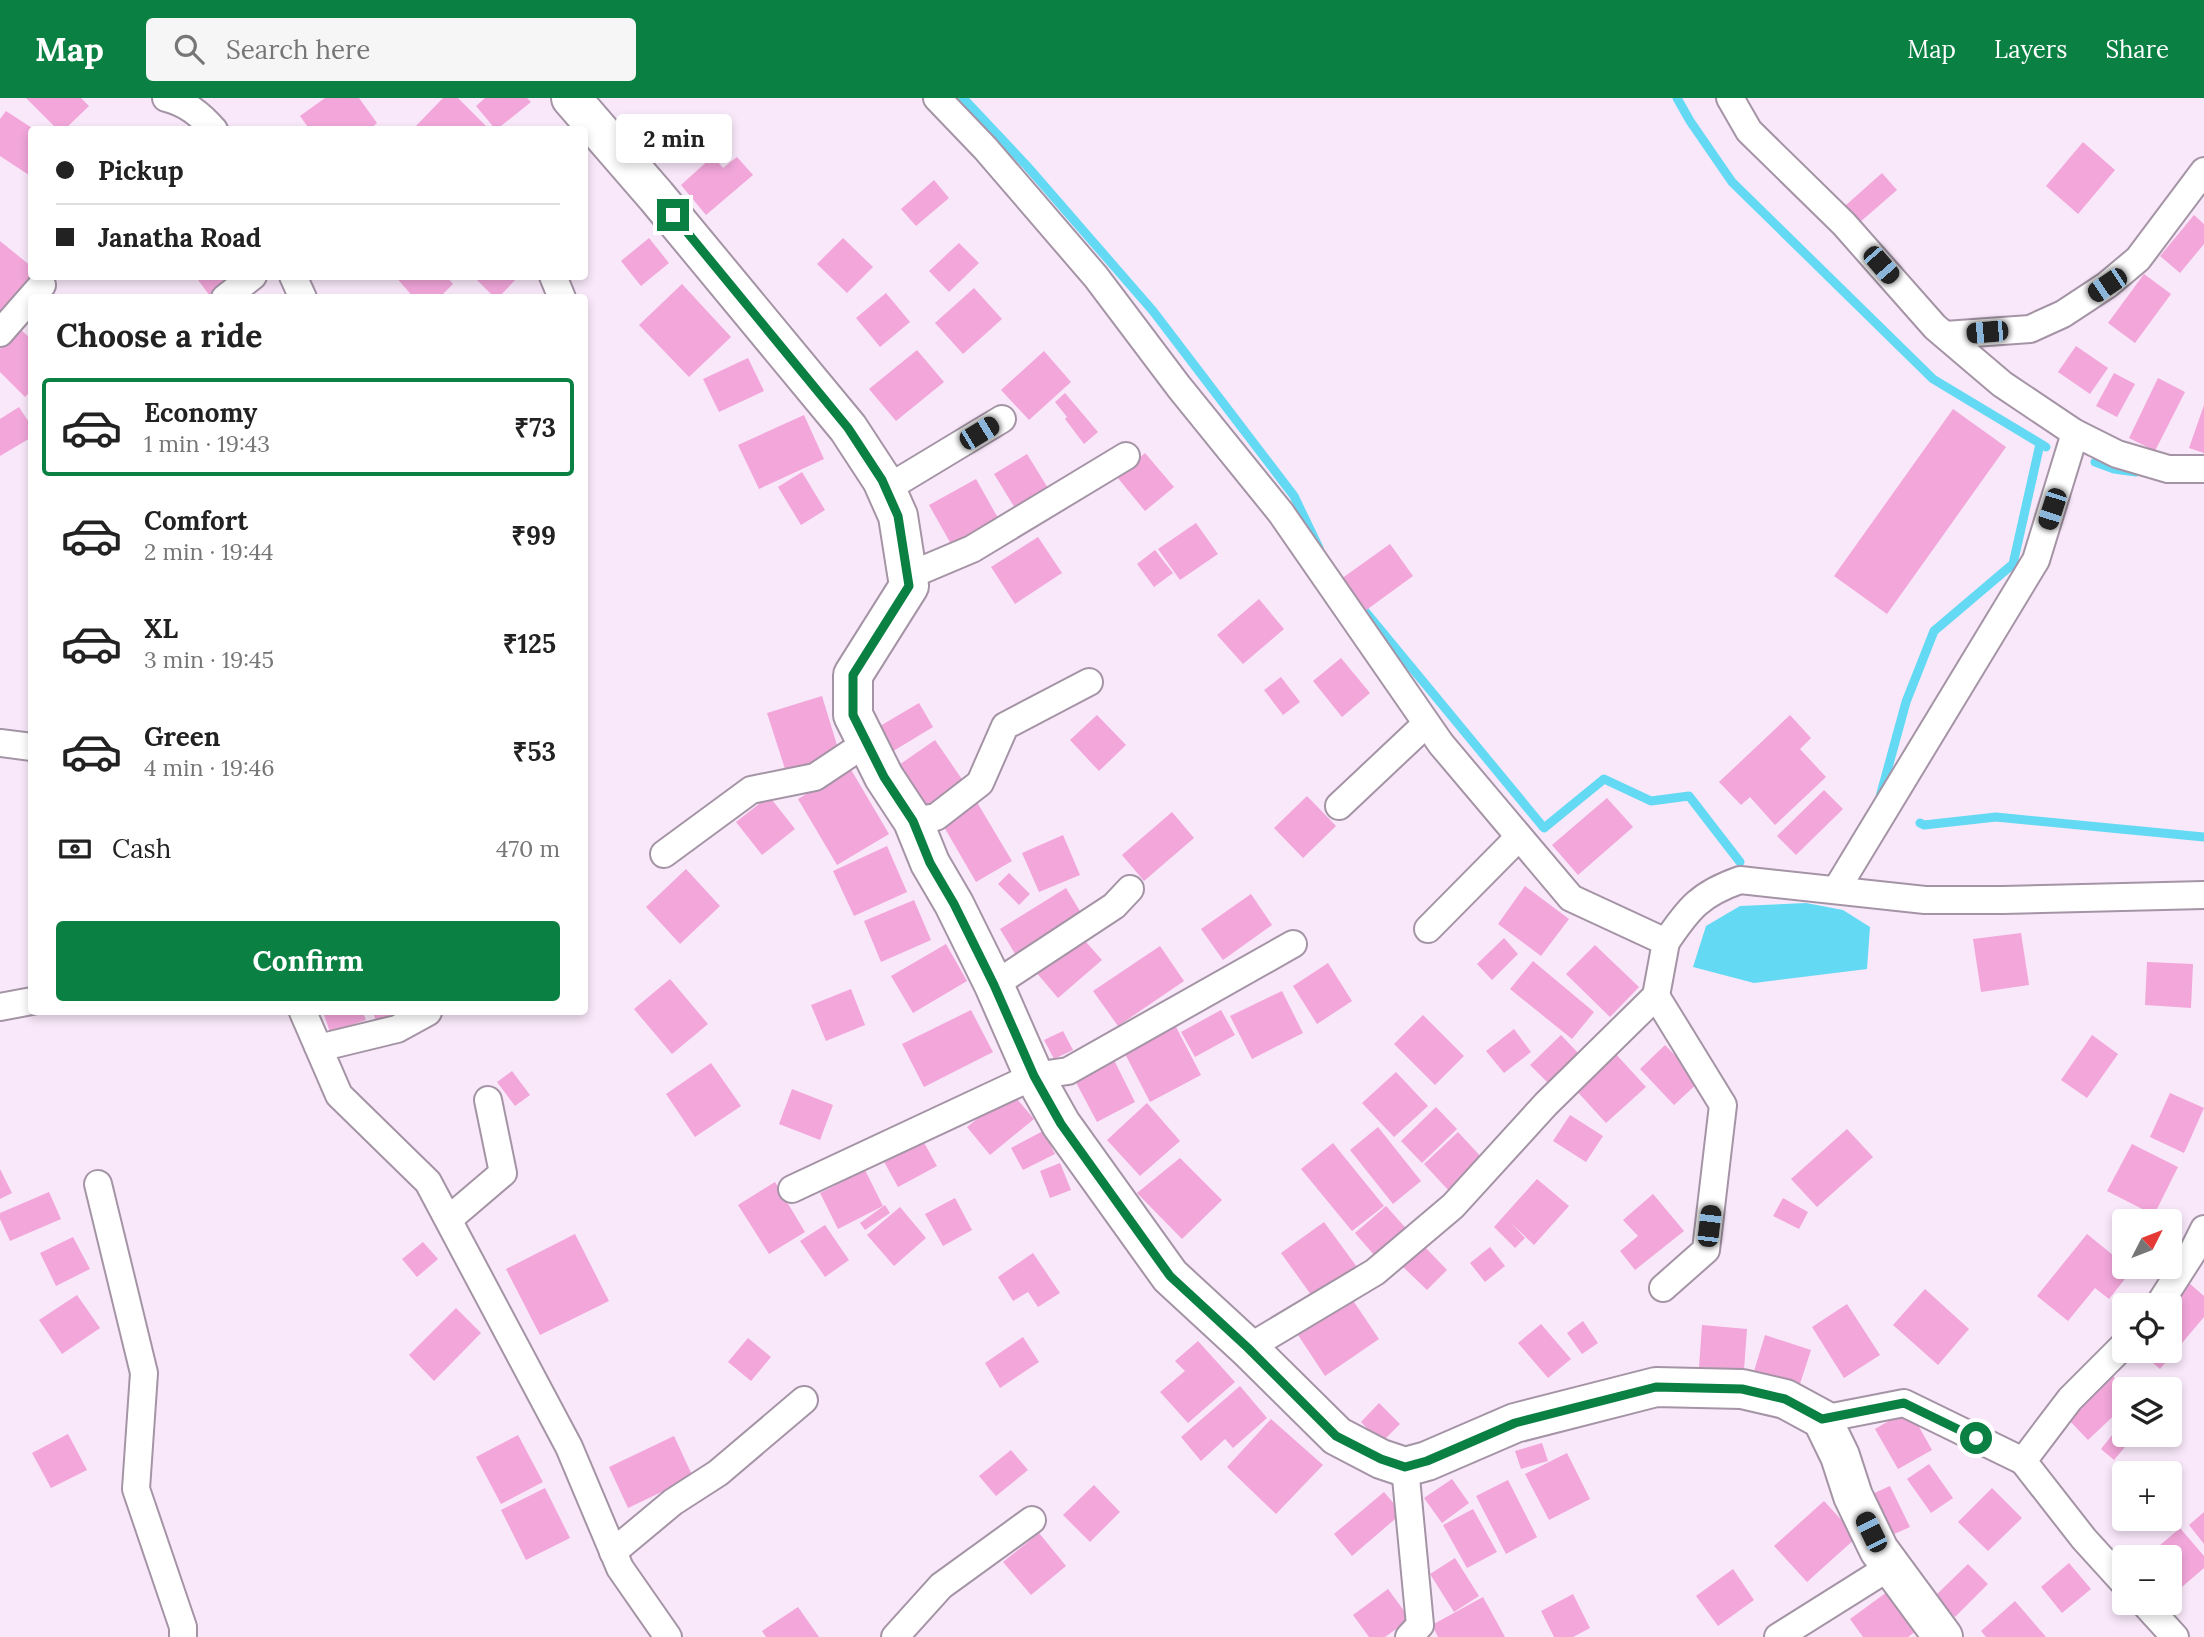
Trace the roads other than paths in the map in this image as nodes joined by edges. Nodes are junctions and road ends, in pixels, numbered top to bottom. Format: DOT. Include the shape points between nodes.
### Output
graph roads {
  1 [pos="166,98"];
  2 [pos="571,98"];
  3 [pos="937,98"];
  4 [pos="1730,98"];
  5 [pos="210,126"];
  6 [pos="2204,171"];
  7 [pos="248,280"];
  8 [pos="42,285"];
  9 [pos="34,294"];
  10 [pos="230,294"];
  11 [pos="28,301"];
  12 [pos="0,333"];
  13 [pos="1945,335"];
  14 [pos="1002,419"];
  15 [pos="2075,433"];
  16 [pos="1126,456"];
  17 [pos="2204,469"];
  18 [pos="886,489"];
  19 [pos="908,576"];
  20 [pos="1089,682"];
  21 [pos="1426,724"];
  22 [pos="0,743"];
  23 [pos="866,743"];
  24 [pos="28,746"];
  25 [pos="1339,806"];
  26 [pos="913,821"];
  27 [pos="1519,836"];
  28 [pos="664,854"];
  29 [pos="1130,889"];
  30 [pos="1836,890"];
  31 [pos="2204,895"];
  32 [pos="1428,929"];
  33 [pos="1666,942"];
  34 [pos="1293,944"];
  35 [pos="994,985"];
  36 [pos="1656,996"];
  37 [pos="28,1002"];
  38 [pos="0,1007"];
  39 [pos="304,1015"];
  40 [pos="423,1015"];
  41 [pos="318,1046"];
  42 [pos="1034,1076"];
  43 [pos="488,1100"];
  44 [pos="98,1184"];
  45 [pos="792,1189"];
  46 [pos="449,1219"];
  47 [pos="2204,1229"];
  48 [pos="1663,1288"];
  49 [pos="2166,1293"];
  50 [pos="1248,1348"];
  51 [pos="2112,1357"];
  52 [pos="804,1400"];
  53 [pos="1822,1419"];
  54 [pos="2023,1461"];
  55 [pos="1405,1467"];
  56 [pos="1032,1520"];
  57 [pos="613,1552"];
  58 [pos="1891,1566"];
  59 [pos="2112,1570"];
  60 [pos="2155,1615"];
  61 [pos="183,1637"];
  62 [pos="668,1637"];
  63 [pos="895,1637"];
  64 [pos="1409,1637"];
  65 [pos="1778,1637"];
  66 [pos="1943,1637"];
  67 [pos="2175,1637"];
  1 -- 5 [label="street" via="183,102"];
  2 -- 18 [label="street" via="848,428"];
  3 -- 21 [label="street" via="1096,277 1281,513"];
  4 -- 13 [label="street" via="1749,131 1844,224"];
  6 -- 13 [label="street" via="2138,259 2063,314 2030,328"];
  7 -- 10 [label="street"];
  8 -- 9 [label="street"];
  11 -- 12 [label="street"];
  13 -- 15 [label="street" via="2002,384"];
  14 -- 18 [label="street"];
  15 -- 17 [label="street" via="2116,454 2168,469"];
  15 -- 30 [label="street" via="2036,560"];
  16 -- 19 [label="street" via="972,549"];
  18 -- 19 [label="street" via="898,516"];
  19 -- 23 [label="street" via="909,586 853,675 853,715"];
  20 -- 26 [label="street" via="1005,726 980,783 936,817"];
  21 -- 25 [label="street"];
  21 -- 27 [label="street"];
  22 -- 24 [label="street"];
  23 -- 26 [label="street"];
  23 -- 28 [label="street" via="815,777 751,790"];
  26 -- 35 [label="street"];
  27 -- 32 [label="street"];
  27 -- 33 [label="street" via="1571,898"];
  29 -- 35 [label="street" via="1114,906"];
  30 -- 31 [label="street" via="1925,900"];
  30 -- 33 [label="street" via="1740,880 1700,899"];
  33 -- 36 [label="street"];
  34 -- 42 [label="street" via="1068,1071"];
  35 -- 42 [label="street"];
  36 -- 48 [label="street" via="1723,1105 1706,1250"];
  36 -- 50 [label="street" via="1546,1104 1453,1206 1375,1272"];
  37 -- 38 [label="street"];
  39 -- 41 [label="street"];
  40 -- 41 [label="street" via="397,1029"];
  41 -- 46 [label="street" via="339,1095 428,1182"];
  42 -- 45 [label="street"];
  42 -- 50 [label="street" via="1061,1124 1170,1276"];
  43 -- 46 [label="street" via="503,1173"];
  44 -- 61 [label="street" via="144,1373 136,1489"];
  46 -- 57 [label="street" via="569,1447"];
  47 -- 49 [label="street"];
  50 -- 55 [label="street" via="1336,1436"];
  51 -- 54 [label="street" via="2070,1399"];
  52 -- 57 [label="street" via="718,1473 673,1502"];
  53 -- 54 [label="street" via="1904,1403"];
  53 -- 55 [label="street" via="1785,1399 1742,1389 1656,1387 1515,1423"];
  53 -- 58 [label="street" via="1853,1496"];
  54 -- 59 [label="street"];
  55 -- 64 [label="street" via="1420,1625"];
  56 -- 63 [label="street" via="941,1586"];
  57 -- 62 [label="street"];
  58 -- 65 [label="street"];
  58 -- 66 [label="street"];
  60 -- 67 [label="street"];
}
